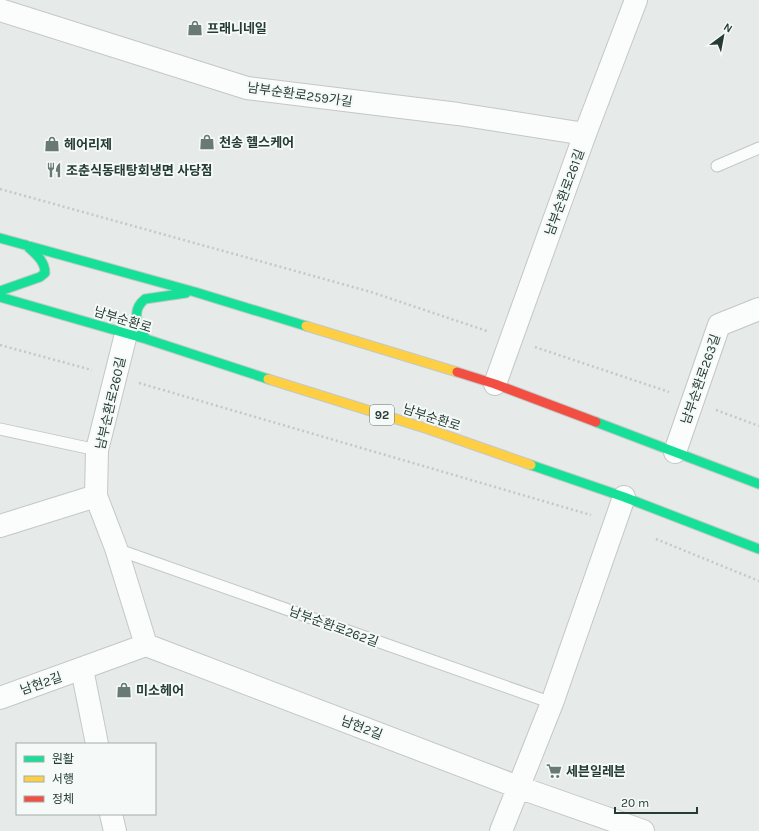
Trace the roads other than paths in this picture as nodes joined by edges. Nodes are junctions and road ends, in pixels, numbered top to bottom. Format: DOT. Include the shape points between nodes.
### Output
graph roads {
  1 [pos="636,0"];
  2 [pos="0,10"];
  3 [pos="585,134"];
  4 [pos="759,148"];
  5 [pos="717,166"];
  6 [pos="0,238"];
  7 [pos="25,245"];
  8 [pos="0,291"];
  9 [pos="195,292"];
  10 [pos="0,297"];
  11 [pos="759,309"];
  12 [pos="136,337"];
  13 [pos="495,384"];
  14 [pos="0,429"];
  15 [pos="97,450"];
  16 [pos="675,452"];
  17 [pos="759,484"];
  18 [pos="96,496"];
  19 [pos="624,497"];
  20 [pos="0,526"];
  21 [pos="116,548"];
  22 [pos="759,549"];
  23 [pos="146,645"];
  24 [pos="82,669"];
  25 [pos="0,698"];
  26 [pos="552,703"];
  27 [pos="97,743"];
  28 [pos="518,787"];
  29 [pos="111,815"];
  30 [pos="115,831"];
  31 [pos="501,831"];
  32 [pos="643,831"];
  1 -- 3 [label="street, 남부순환로261길"];
  2 -- 3 [label="street, 남부순환로259가길" via="247,88 458,114"];
  3 -- 13 [label="street, 남부순환로261길"];
  4 -- 5 [label="lane"];
  6 -- 7 [label="main road"];
  7 -- 8 [label="main road" via="44,262 43,274 37,279 13,284"];
  7 -- 9 [label="main road"];
  9 -- 12 [label="main road" via="141,301 135,315"];
  9 -- 13 [label="main road"];
  10 -- 12 [label="main road, 남부순환로 / 92"];
  11 -- 16 [label="street, 남부순환로263길" via="719,325"];
  12 -- 15 [label="street, 남부순환로260길" via="115,376"];
  12 -- 19 [label="main road, 남부순환로 / 92" via="428,429"];
  13 -- 16 [label="main road"];
  14 -- 15 [label="lane"];
  15 -- 18 [label="street, 남부순환로260길"];
  16 -- 17 [label="main road"];
  18 -- 20 [label="street"];
  18 -- 21 [label="street, 남부순환로260길"];
  19 -- 22 [label="main road, 남부순환로 / 92"];
  19 -- 26 [label="street"];
  21 -- 23 [label="street, 남부순환로260길"];
  21 -- 26 [label="lane, 남부순환로262길"];
  23 -- 24 [label="street, 남현2길"];
  23 -- 28 [label="street, 남현2길"];
  24 -- 25 [label="street, 남현2길"];
  24 -- 27 [label="street"];
  26 -- 28 [label="street"];
  28 -- 31 [label="street"];
  28 -- 32 [label="street, 남현2길"];
  29 -- 30 [label="street"];
}
